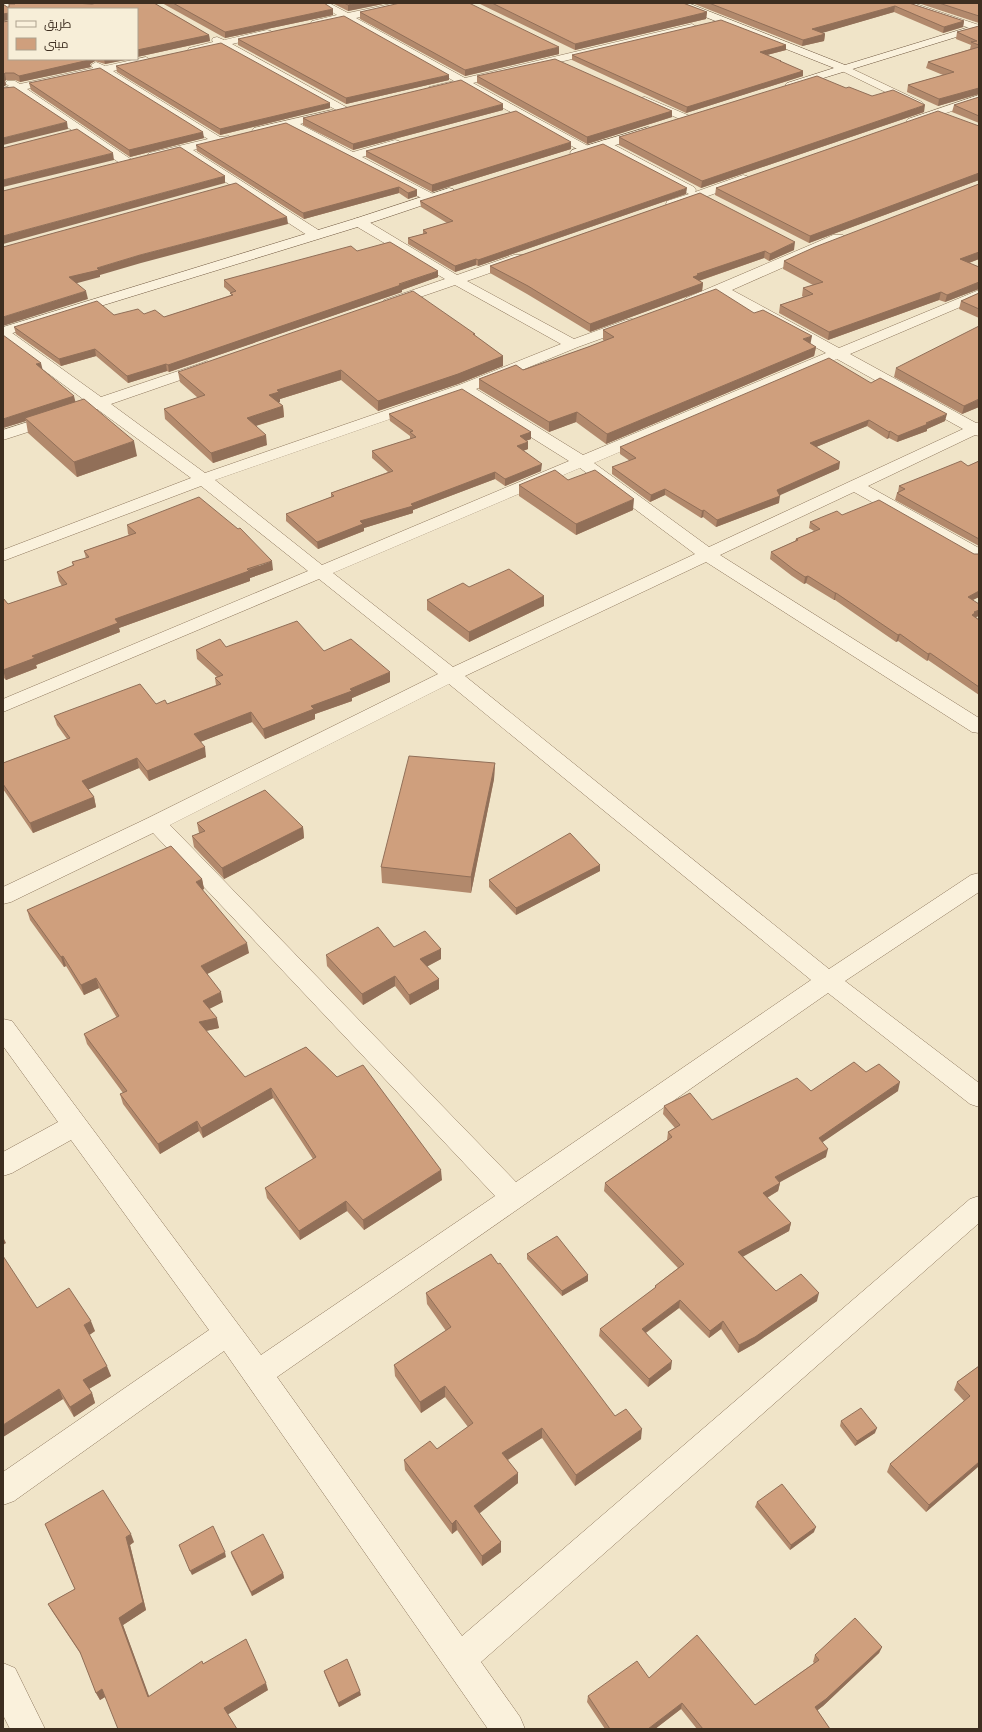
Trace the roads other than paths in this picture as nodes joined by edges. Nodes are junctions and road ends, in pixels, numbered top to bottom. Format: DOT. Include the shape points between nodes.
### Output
graph roads {
  1 [pos="322,3"];
  2 [pos="409,3"];
  3 [pos="683,3"];
  4 [pos="903,3"];
  5 [pos="346,16"];
  6 [pos="720,20"];
  7 [pos="307,25"];
  8 [pos="978,27"];
  9 [pos="276,32"];
  10 [pos="209,36"];
  11 [pos="222,43"];
  12 [pos="185,51"];
  13 [pos="155,58"];
  14 [pos="88,60"];
  15 [pos="844,68"];
  16 [pos="103,70"];
  17 [pos="3,78"];
  18 [pos="462,82"];
  19 [pos="18,88"];
  20 [pos="425,90"];
  21 [pos="776,90"];
  22 [pos="3,91"];
  23 [pos="636,95"];
  24 [pos="979,98"];
  25 [pos="358,106"];
  26 [pos="344,110"];
  27 [pos="516,112"];
  28 [pos="937,112"];
  29 [pos="701,114"];
  30 [pos="501,116"];
  31 [pos="686,118"];
  32 [pos="951,118"];
  33 [pos="288,123"];
  34 [pos="671,123"];
  35 [pos="900,125"];
  36 [pos="656,128"];
  37 [pos="82,131"];
  38 [pos="250,133"];
  39 [pos="68,135"];
  40 [pos="235,137"];
  41 [pos="219,141"];
  42 [pos="404,142"];
  43 [pos="605,144"];
  44 [pos="183,149"];
  45 [pos="586,150"];
  46 [pos="352,156"];
  47 [pos="564,157"];
  48 [pos="128,163"];
  49 [pos="113,166"];
  50 [pos="758,174"];
  51 [pos="239,185"];
  52 [pos="224,189"];
  53 [pos="461,189"];
  54 [pos="699,194"];
  55 [pos="431,198"];
  56 [pos="712,201"];
  57 [pos="662,207"];
  58 [pos="359,222"];
  59 [pos="853,233"];
  60 [pos="316,234"];
  61 [pos="795,243"];
  62 [pos="808,250"];
  63 [pos="529,254"];
  64 [pos="456,280"];
  65 [pos="722,290"];
  66 [pos="979,294"];
  67 [pos="678,306"];
  68 [pos="374,308"];
  69 [pos="648,317"];
  70 [pos="3,332"];
  71 [pos="573,344"];
  72 [pos="839,354"];
  73 [pos="218,362"];
  74 [pos="464,388"];
  75 [pos="100,404"];
  76 [pos="978,429"];
  77 [pos="3,435"];
  78 [pos="582,462"];
  79 [pos="203,479"];
  80 [pos="854,485"];
  81 [pos="979,555"];
  82 [pos="3,556"];
  83 [pos="708,556"];
  84 [pos="320,571"];
  85 [pos="451,675"];
  86 [pos="3,706"];
  87 [pos="979,727"];
  88 [pos="156,823"];
  89 [pos="979,881"];
  90 [pos="3,896"];
  91 [pos="828,981"];
  92 [pos="3,1028"];
  93 [pos="979,1097"];
  94 [pos="74,1125"];
  95 [pos="3,1165"];
  96 [pos="514,1198"];
  97 [pos="979,1207"];
  98 [pos="227,1333"];
  99 [pos="258,1374"];
  100 [pos="3,1490"];
  101 [pos="459,1660"];
  102 [pos="3,1680"];
  103 [pos="28,1729"];
  104 [pos="508,1729"];
  1 -- 5 [label="street"];
  2 -- 5 [label="street"];
  3 -- 6 [label="street"];
  4 -- 8 [label="street"];
  5 -- 7 [label="street"];
  5 -- 18 [label="street"];
  6 -- 15 [label="street"];
  6 -- 18 [label="street" via="572,60 558,53"];
  8 -- 15 [label="street"];
  9 -- 11 [label="street"];
  10 -- 11 [label="street"];
  11 -- 12 [label="street"];
  11 -- 26 [label="street"];
  13 -- 16 [label="street"];
  14 -- 16 [label="street"];
  15 -- 21 [label="street"];
  15 -- 28 [label="street"];
  16 -- 19 [label="street"];
  16 -- 41 [label="street"];
  17 -- 19 [label="street"];
  18 -- 20 [label="street"];
  18 -- 27 [label="street"];
  19 -- 22 [label="street"];
  19 -- 37 [label="street"];
  23 -- 31 [label="street"];
  24 -- 28 [label="street"];
  25 -- 26 [label="street"];
  26 -- 33 [label="street"];
  27 -- 30 [label="street"];
  27 -- 45 [label="street"];
  28 -- 32 [label="street"];
  28 -- 35 [label="street"];
  29 -- 31 [label="street"];
  31 -- 34 [label="street"];
  33 -- 38 [label="street"];
  33 -- 46 [label="street"];
  36 -- 43 [label="street"];
  37 -- 39 [label="street"];
  37 -- 48 [label="street"];
  40 -- 41 [label="street"];
  41 -- 44 [label="street"];
  42 -- 46 [label="street"];
  43 -- 45 [label="street"];
  43 -- 54 [label="street"];
  44 -- 48 [label="street"];
  44 -- 51 [label="street"];
  45 -- 47 [label="street"];
  46 -- 55 [label="street"];
  48 -- 49 [label="street"];
  50 -- 54 [label="street"];
  51 -- 52 [label="street"];
  51 -- 60 [label="street"];
  53 -- 55 [label="street"];
  54 -- 56 [label="street"];
  54 -- 57 [label="street"];
  55 -- 58 [label="street"];
  58 -- 60 [label="street"];
  58 -- 64 [label="street"];
  59 -- 62 [label="street"];
  60 -- 70 [label="street"];
  61 -- 62 [label="street"];
  62 -- 65 [label="street"];
  63 -- 64 [label="street"];
  64 -- 68 [label="street"];
  64 -- 71 [label="street"];
  65 -- 67 [label="street"];
  65 -- 72 [label="street"];
  66 -- 72 [label="street"];
  69 -- 71 [label="street"];
  70 -- 75 [label="street"];
  71 -- 74 [label="street"];
  72 -- 76 [label="street"];
  72 -- 78 [label="street"];
  73 -- 75 [label="street"];
  74 -- 78 [label="street"];
  74 -- 79 [label="street"];
  75 -- 77 [label="street"];
  75 -- 79 [label="street"];
  76 -- 80 [label="street"];
  78 -- 83 [label="street"];
  78 -- 84 [label="street"];
  79 -- 82 [label="street"];
  79 -- 84 [label="street"];
  80 -- 81 [label="street"];
  80 -- 83 [label="street"];
  83 -- 85 [label="street"];
  83 -- 87 [label="street"];
  84 -- 85 [label="street"];
  84 -- 86 [label="street"];
  85 -- 88 [label="street"];
  85 -- 91 [label="street"];
  88 -- 90 [label="street"];
  88 -- 96 [label="street"];
  89 -- 91 [label="street"];
  91 -- 93 [label="street"];
  91 -- 96 [label="street"];
  92 -- 94 [label="street"];
  94 -- 95 [label="street"];
  94 -- 98 [label="street"];
  96 -- 99 [label="street"];
  97 -- 101 [label="street"];
  98 -- 99 [label="street"];
  98 -- 100 [label="street"];
  99 -- 101 [label="street"];
  101 -- 104 [label="street"];
  102 -- 103 [label="street"];
}
